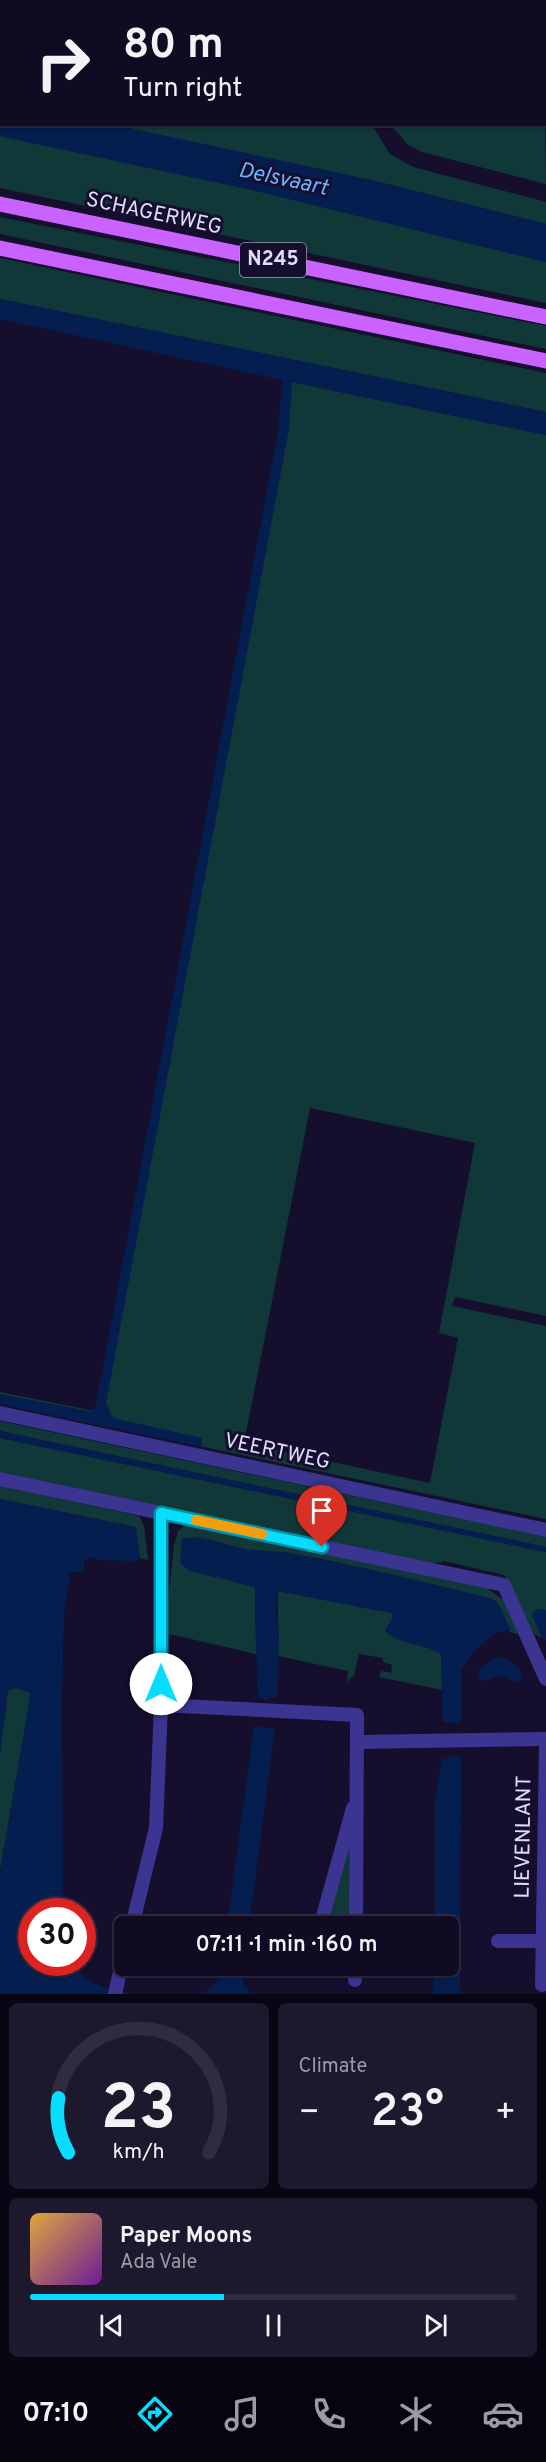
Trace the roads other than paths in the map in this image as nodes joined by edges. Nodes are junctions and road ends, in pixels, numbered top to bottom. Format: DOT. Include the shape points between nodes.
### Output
graph roads {
  1 [pos="0,204"];
  2 [pos="0,248"];
  3 [pos="546,317"];
  4 [pos="546,361"];
  5 [pos="0,1413"];
  6 [pos="0,1479"];
  7 [pos="161,1513"];
  8 [pos="546,1530"];
  9 [pos="546,1679"];
  10 [pos="161,1705"];
  11 [pos="546,1739"];
  12 [pos="358,1742"];
  13 [pos="546,1746"];
  14 [pos="357,1794"];
  15 [pos="134,1916"];
  16 [pos="323,1916"];
  17 [pos="355,1916"];
  18 [pos="544,1933"];
  19 [pos="498,1941"];
  20 [pos="119,1976"];
  21 [pos="355,1976"];
  22 [pos="355,1980"];
  23 [pos="542,1985"];
  24 [pos="115,1994"];
  1 -- 3 [label="main road, SCHAGERWEG / N245"];
  2 -- 4 [label="main road, N245"];
  5 -- 8 [label="street, VEERTWEG"];
  6 -- 7 [label="street"];
  7 -- 9 [label="street" via="504,1585"];
  7 -- 10 [label="street"];
  10 -- 12 [label="street" via="357,1715"];
  10 -- 15 [label="street" via="156,1828"];
  11 -- 12 [label="street"];
  12 -- 14 [label="street"];
  13 -- 18 [label="street, LIEVENLANT"];
  14 -- 16 [label="street"];
  14 -- 17 [label="street"];
  18 -- 19 [label="street"];
  18 -- 23 [label="street, LIEVENLANT"];
  20 -- 24 [label="street"];
  21 -- 22 [label="street"];
}
